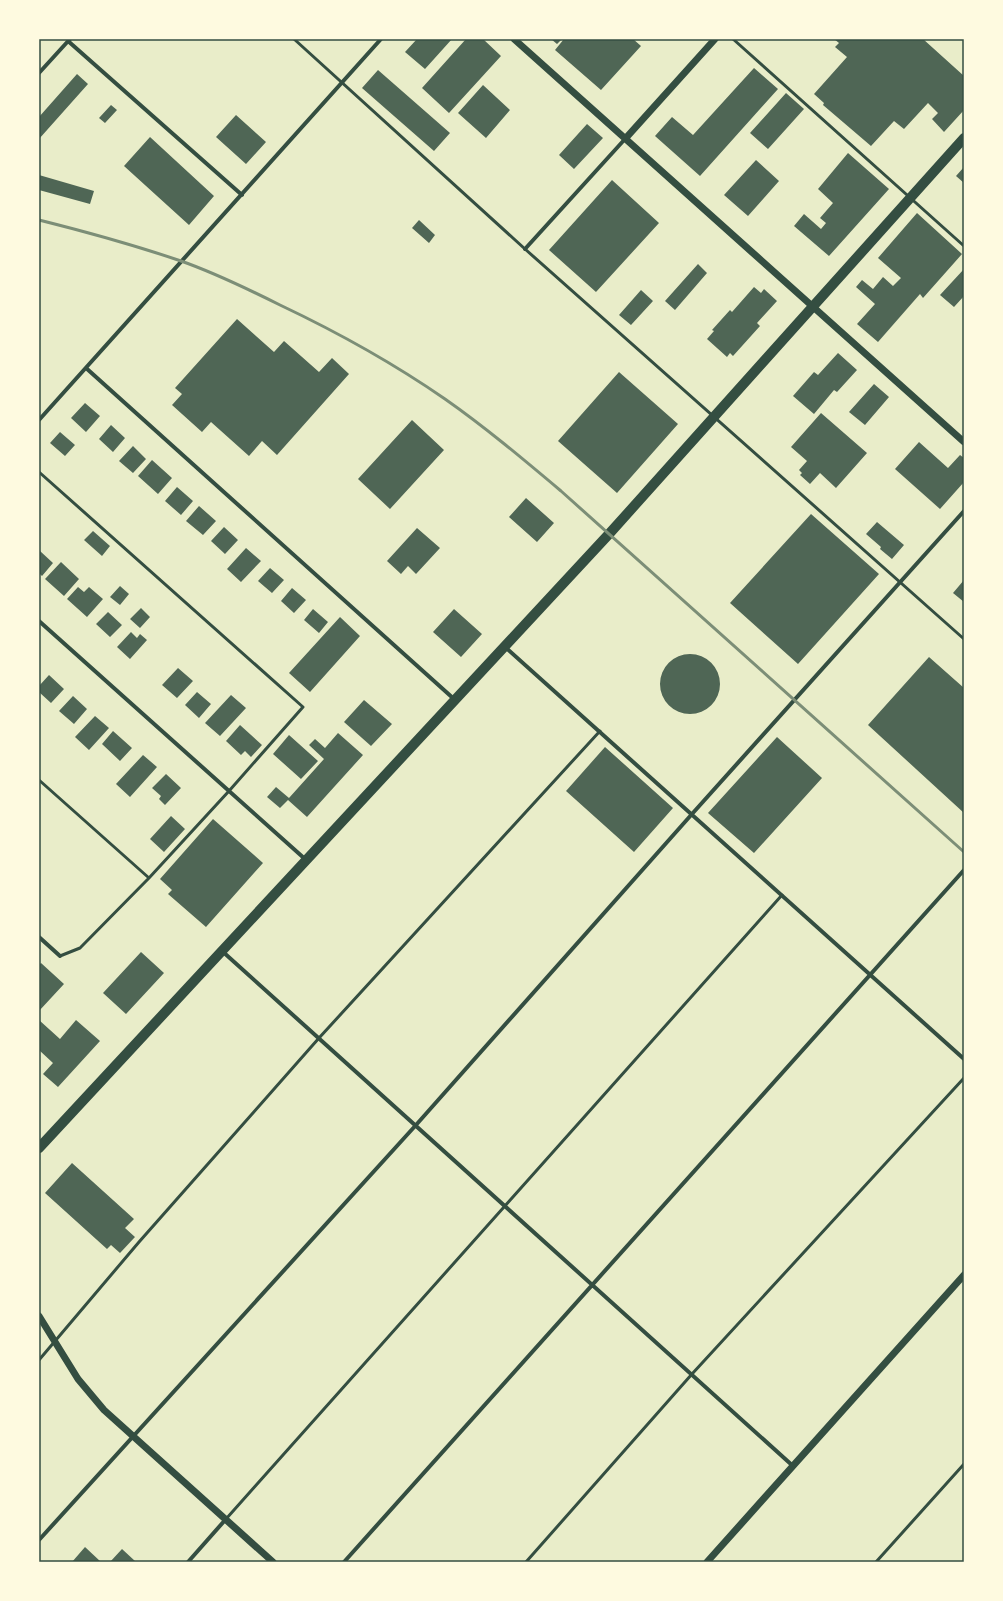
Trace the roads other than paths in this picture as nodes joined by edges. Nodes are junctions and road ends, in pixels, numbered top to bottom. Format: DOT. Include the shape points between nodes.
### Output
graph roads {
  1 [pos="294,39"];
  2 [pos="381,39"];
  3 [pos="514,39"];
  4 [pos="714,39"];
  5 [pos="734,39"];
  6 [pos="68,40"];
  7 [pos="39,73"];
  8 [pos="342,83"];
  9 [pos="964,138"];
  10 [pos="624,139"];
  11 [pos="242,195"];
  12 [pos="910,197"];
  13 [pos="964,246"];
  14 [pos="525,249"];
  15 [pos="813,306"];
  16 [pos="86,368"];
  17 [pos="714,416"];
  18 [pos="39,420"];
  19 [pos="964,442"];
  20 [pos="39,472"];
  21 [pos="964,511"];
  22 [pos="900,582"];
  23 [pos="39,621"];
  24 [pos="964,639"];
  25 [pos="504,646"];
  26 [pos="454,699"];
  27 [pos="600,731"];
  28 [pos="39,780"];
  29 [pos="229,791"];
  30 [pos="692,814"];
  31 [pos="306,860"];
  32 [pos="964,870"];
  33 [pos="149,878"];
  34 [pos="782,895"];
  35 [pos="39,937"];
  36 [pos="222,951"];
  37 [pos="60,956"];
  38 [pos="870,974"];
  39 [pos="319,1038"];
  40 [pos="964,1059"];
  41 [pos="964,1078"];
  42 [pos="416,1125"];
  43 [pos="39,1148"];
  44 [pos="506,1207"];
  45 [pos="964,1275"];
  46 [pos="592,1285"];
  47 [pos="39,1316"];
  48 [pos="54,1341"];
  49 [pos="39,1360"];
  50 [pos="692,1374"];
  51 [pos="132,1436"];
  52 [pos="964,1464"];
  53 [pos="793,1466"];
  54 [pos="226,1519"];
  55 [pos="39,1540"];
  56 [pos="188,1562"];
  57 [pos="273,1562"];
  58 [pos="344,1562"];
  59 [pos="526,1562"];
  60 [pos="707,1562"];
  61 [pos="876,1562"];
  1 -- 8 [label="lane"];
  2 -- 8 [label="street"];
  3 -- 10 [label="street"];
  4 -- 10 [label="street"];
  5 -- 12 [label="lane"];
  6 -- 7 [label="street"];
  6 -- 11 [label="street"];
  8 -- 11 [label="street"];
  8 -- 14 [label="lane"];
  9 -- 12 [label="main road"];
  10 -- 14 [label="street"];
  10 -- 15 [label="street"];
  11 -- 16 [label="street"];
  12 -- 13 [label="lane"];
  12 -- 15 [label="main road"];
  14 -- 17 [label="lane"];
  15 -- 17 [label="main road"];
  15 -- 19 [label="street"];
  16 -- 18 [label="street"];
  16 -- 26 [label="street"];
  17 -- 22 [label="lane"];
  17 -- 25 [label="main road" via="609,534"];
  20 -- 29 [label="lane" via="303,707"];
  21 -- 22 [label="street"];
  22 -- 24 [label="lane"];
  22 -- 30 [label="street"];
  23 -- 29 [label="street"];
  25 -- 26 [label="main road"];
  25 -- 27 [label="street"];
  26 -- 31 [label="main road"];
  27 -- 30 [label="street"];
  27 -- 39 [label="lane"];
  28 -- 33 [label="lane"];
  29 -- 31 [label="street"];
  29 -- 33 [label="lane"];
  30 -- 34 [label="street"];
  30 -- 42 [label="street"];
  31 -- 36 [label="main road"];
  32 -- 38 [label="street"];
  33 -- 37 [label="lane" via="80,948"];
  34 -- 38 [label="street"];
  34 -- 44 [label="lane"];
  35 -- 37 [label="street"];
  36 -- 39 [label="street"];
  36 -- 43 [label="main road"];
  38 -- 40 [label="street"];
  38 -- 46 [label="street"];
  39 -- 42 [label="street"];
  39 -- 48 [label="lane"];
  41 -- 50 [label="lane"];
  42 -- 44 [label="street"];
  42 -- 51 [label="street"];
  44 -- 46 [label="street"];
  44 -- 54 [label="lane"];
  45 -- 53 [label="street"];
  46 -- 50 [label="street"];
  46 -- 58 [label="street"];
  47 -- 48 [label="street"];
  48 -- 49 [label="lane"];
  48 -- 51 [label="street" via="94,1399"];
  50 -- 53 [label="street"];
  50 -- 59 [label="lane"];
  51 -- 54 [label="street"];
  51 -- 55 [label="street"];
  52 -- 61 [label="lane"];
  53 -- 60 [label="street"];
  54 -- 56 [label="street"];
  54 -- 57 [label="street"];
}
